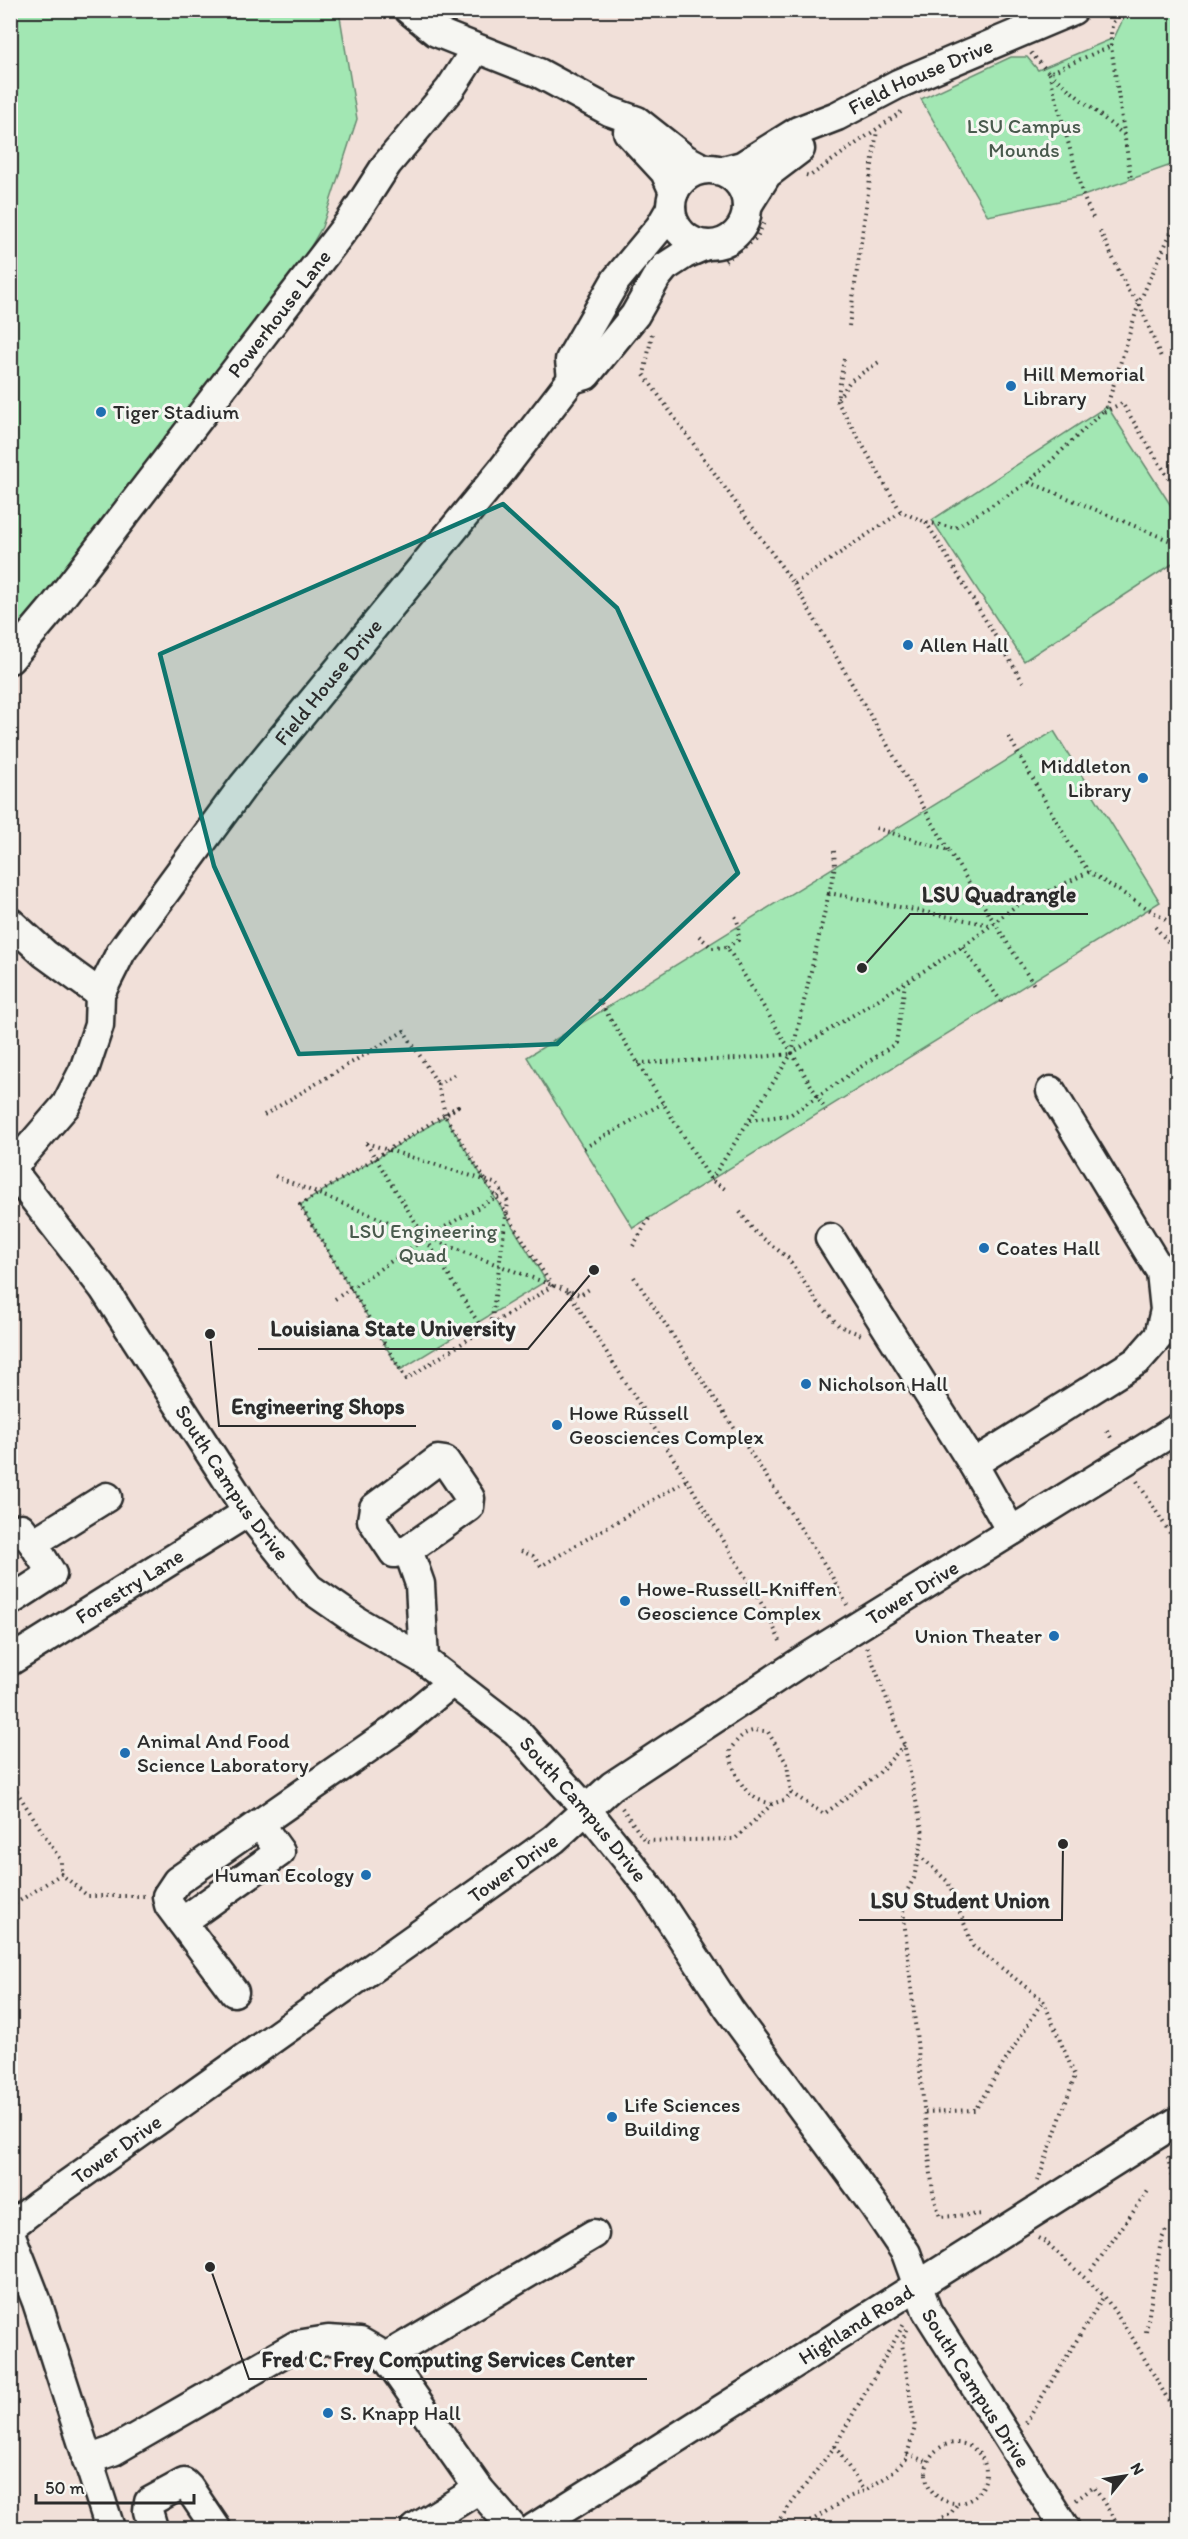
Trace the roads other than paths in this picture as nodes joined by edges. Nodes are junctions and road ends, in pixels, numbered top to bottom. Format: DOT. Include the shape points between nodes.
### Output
graph roads {
  1 [pos="409,10"];
  2 [pos="1073,10"];
  3 [pos="476,49"];
  4 [pos="609,111"];
  5 [pos="837,116"];
  6 [pos="714,170"];
  7 [pos="673,200"];
  8 [pos="757,209"];
  9 [pos="714,254"];
  10 [pos="572,379"];
  11 [pos="10,659"];
  12 [pos="10,922"];
  13 [pos="100,994"];
  14 [pos="1051,1091"];
  15 [pos="11,1170"];
  16 [pos="830,1238"];
  17 [pos="1178,1428"];
  18 [pos="973,1464"];
  19 [pos="107,1497"];
  20 [pos="248,1512"];
  21 [pos="1011,1531"];
  22 [pos="22,1539"];
  23 [pos="408,1550"];
  24 [pos="10,1601"];
  25 [pos="424,1660"];
  26 [pos="10,1661"];
  27 [pos="452,1682"];
  28 [pos="586,1809"];
  29 [pos="234,1992"];
  30 [pos="1178,2121"];
  31 [pos="10,2227"];
  32 [pos="10,2233"];
  33 [pos="594,2234"];
  34 [pos="918,2286"];
  35 [pos="386,2357"];
  36 [pos="87,2460"];
  37 [pos="478,2489"];
  38 [pos="110,2529"];
  39 [pos="153,2529"];
  40 [pos="216,2529"];
  41 [pos="416,2529"];
  42 [pos="513,2529"];
  43 [pos="534,2529"];
  44 [pos="1065,2529"];
  1 -- 3 [label="street" via="436,32"];
  2 -- 5 [label="street, Field House Drive" via="898,84"];
  3 -- 4 [label="street" via="539,73"];
  3 -- 11 [label="street, Powerhouse Lane" via="450,89 387,164 351,220"];
  4 -- 6 [label="street" via="636,120 685,159"];
  4 -- 7 [label="street" via="665,172"];
  5 -- 6 [label="street, Field House Drive" via="798,131 742,166"];
  5 -- 8 [label="street, Field House Drive" via="768,174"];
  6 -- 7 [label="street" via="687,176"];
  6 -- 8 [label="street" via="738,182"];
  7 -- 9 [label="street" via="675,224 680,231"];
  7 -- 10 [label="street" via="660,227 616,280 570,360"];
  8 -- 9 [label="street" via="736,234 717,244"];
  9 -- 10 [label="street, Field House Drive" via="685,254 665,267 635,315 586,375"];
  10 -- 13 [label="street, Field House Drive" via="243,786 116,959"];
  12 -- 13 [label="street" via="45,954"];
  13 -- 15 [label="street" via="99,1025 84,1070 66,1105"];
  14 -- 18 [label="street" via="1161,1272 1165,1310 1159,1336 1137,1361"];
  15 -- 20 [label="street, South Campus Drive" via="104,1289"];
  16 -- 18 [label="street"];
  17 -- 21 [label="street, Tower Drive"];
  18 -- 21 [label="street"];
  19 -- 22 [label="street"];
  20 -- 25 [label="street, South Campus Drive" via="309,1588"];
  20 -- 26 [label="street, Forestry Lane"];
  21 -- 28 [label="street, Tower Drive" via="612,1786"];
  22 -- 24 [label="street" via="52,1574"];
  23 -- 25 [label="street" via="420,1584"];
  25 -- 27 [label="street, South Campus Drive"];
  27 -- 28 [label="street, South Campus Drive" via="516,1731"];
  27 -- 29 [label="street" via="394,1730 177,1881 167,1896 169,1905"];
  28 -- 31 [label="street, Tower Drive" via="554,1839"];
  28 -- 34 [label="street, South Campus Drive" via="649,1887 729,2009 875,2207 906,2253"];
  30 -- 34 [label="street, Highland Road"];
  32 -- 36 [label="street" via="37,2302"];
  33 -- 35 [label="street"];
  34 -- 43 [label="street, Highland Road"];
  34 -- 44 [label="street, South Campus Drive" via="927,2311"];
  35 -- 36 [label="street" via="360,2342 328,2340 297,2345 114,2451"];
  35 -- 37 [label="street"];
  36 -- 38 [label="street"];
  37 -- 41 [label="street"];
  37 -- 42 [label="street"];
  39 -- 40 [label="street" via="149,2502 183,2483"];
}
